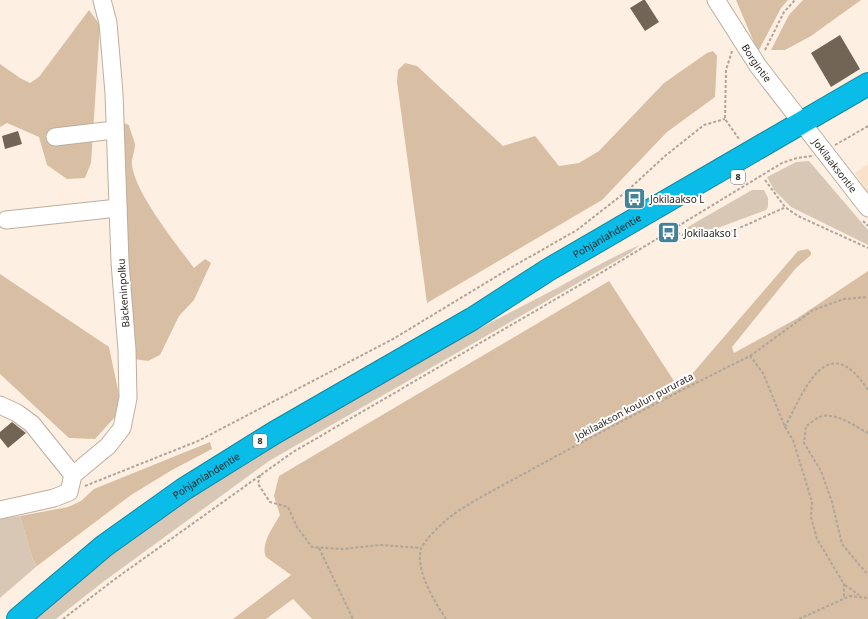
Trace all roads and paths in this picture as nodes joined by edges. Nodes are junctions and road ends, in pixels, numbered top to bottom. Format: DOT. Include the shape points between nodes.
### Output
graph roads {
  1 [pos="102,0"];
  2 [pos="716,0"];
  3 [pos="795,0"];
  4 [pos="739,35"];
  5 [pos="758,66"];
  6 [pos="868,84"];
  7 [pos="868,101"];
  8 [pos="725,119"];
  9 [pos="868,126"];
  10 [pos="807,128"];
  11 [pos="114,130"];
  12 [pos="55,137"];
  13 [pos="842,142"];
  14 [pos="741,143"];
  15 [pos="809,158"];
  16 [pos="765,180"];
  17 [pos="627,191"];
  18 [pos="637,203"];
  19 [pos="784,207"];
  20 [pos="118,208"];
  21 [pos="868,208"];
  22 [pos="6,220"];
  23 [pos="673,230"];
  24 [pos="868,248"];
  25 [pos="868,297"];
  26 [pos="750,356"];
  27 [pos="868,390"];
  28 [pos="0,405"];
  29 [pos="784,427"];
  30 [pos="868,433"];
  31 [pos="73,474"];
  32 [pos="260,475"];
  33 [pos="69,492"];
  34 [pos="0,510"];
  35 [pos="319,548"];
  36 [pos="421,548"];
  37 [pos="868,575"];
  38 [pos="844,584"];
  39 [pos="860,595"];
  40 [pos="844,598"];
  41 [pos="868,598"];
  42 [pos="30,611"];
  43 [pos="18,619"];
  44 [pos="63,619"];
  45 [pos="353,619"];
  46 [pos="446,619"];
  47 [pos="799,619"];
  1 -- 11 [label="street, Bäckeninpolku" via="108,23"];
  2 -- 4 [label="street, Borgintie"];
  3 -- 5 [label="path" via="784,12 772,33"];
  4 -- 5 [label="street, Borgintie"];
  4 -- 8 [label="path" via="726,70"];
  5 -- 10 [label="street, Borgintie"];
  6 -- 10 [label="highway, Pohjanlahdentie / 8"];
  7 -- 10 [label="highway, Pohjanlahdentie / 8"];
  8 -- 14 [label="path"];
  8 -- 17 [label="path" via="704,124"];
  9 -- 13 [label="path"];
  10 -- 21 [label="street, Jokilaaksontie"];
  10 -- 42 [label="highway, Pohjanlahdentie / 8" via="548,270 472,319 274,433 184,489 104,546"];
  11 -- 12 [label="street"];
  11 -- 20 [label="street, Bäckeninpolku"];
  15 -- 23 [label="path" via="797,158 782,163"];
  16 -- 19 [label="path"];
  17 -- 18 [label="path"];
  17 -- 33 [label="path" via="577,230 393,339 198,442"];
  19 -- 23 [label="path" via="709,238 681,236"];
  19 -- 24 [label="path"];
  20 -- 22 [label="street"];
  20 -- 31 [label="street, Bäckeninpolku" via="127,350 126,416 122,428 108,446"];
  23 -- 32 [label="path" via="334,426"];
  25 -- 26 [label="path, Jokilaakson koulun pururata" via="844,299 813,310"];
  26 -- 29 [label="path" via="763,373"];
  26 -- 36 [label="path, Jokilaakson koulun pururata" via="483,496 452,515"];
  27 -- 29 [label="path" via="846,366 836,363 824,366 806,385"];
  28 -- 31 [label="street" via="32,424"];
  29 -- 38 [label="path" via="793,440 812,502 811,517 817,539"];
  30 -- 37 [label="path" via="830,415 818,418 806,426 804,443 823,478 832,502 842,544"];
  31 -- 33 [label="street"];
  32 -- 35 [label="path" via="258,484 270,502 288,507 297,527 312,547"];
  32 -- 44 [label="path" via="115,578"];
  33 -- 34 [label="street" via="54,498"];
  35 -- 36 [label="path" via="342,549 381,545"];
  35 -- 45 [label="path"];
  36 -- 46 [label="path" via="420,559 424,578"];
  38 -- 39 [label="path"];
  38 -- 40 [label="path"];
  39 -- 40 [label="path"];
  39 -- 41 [label="path"];
  40 -- 47 [label="path"];
  42 -- 43 [label="highway, Pohjanlahdentie / 8"];
}
